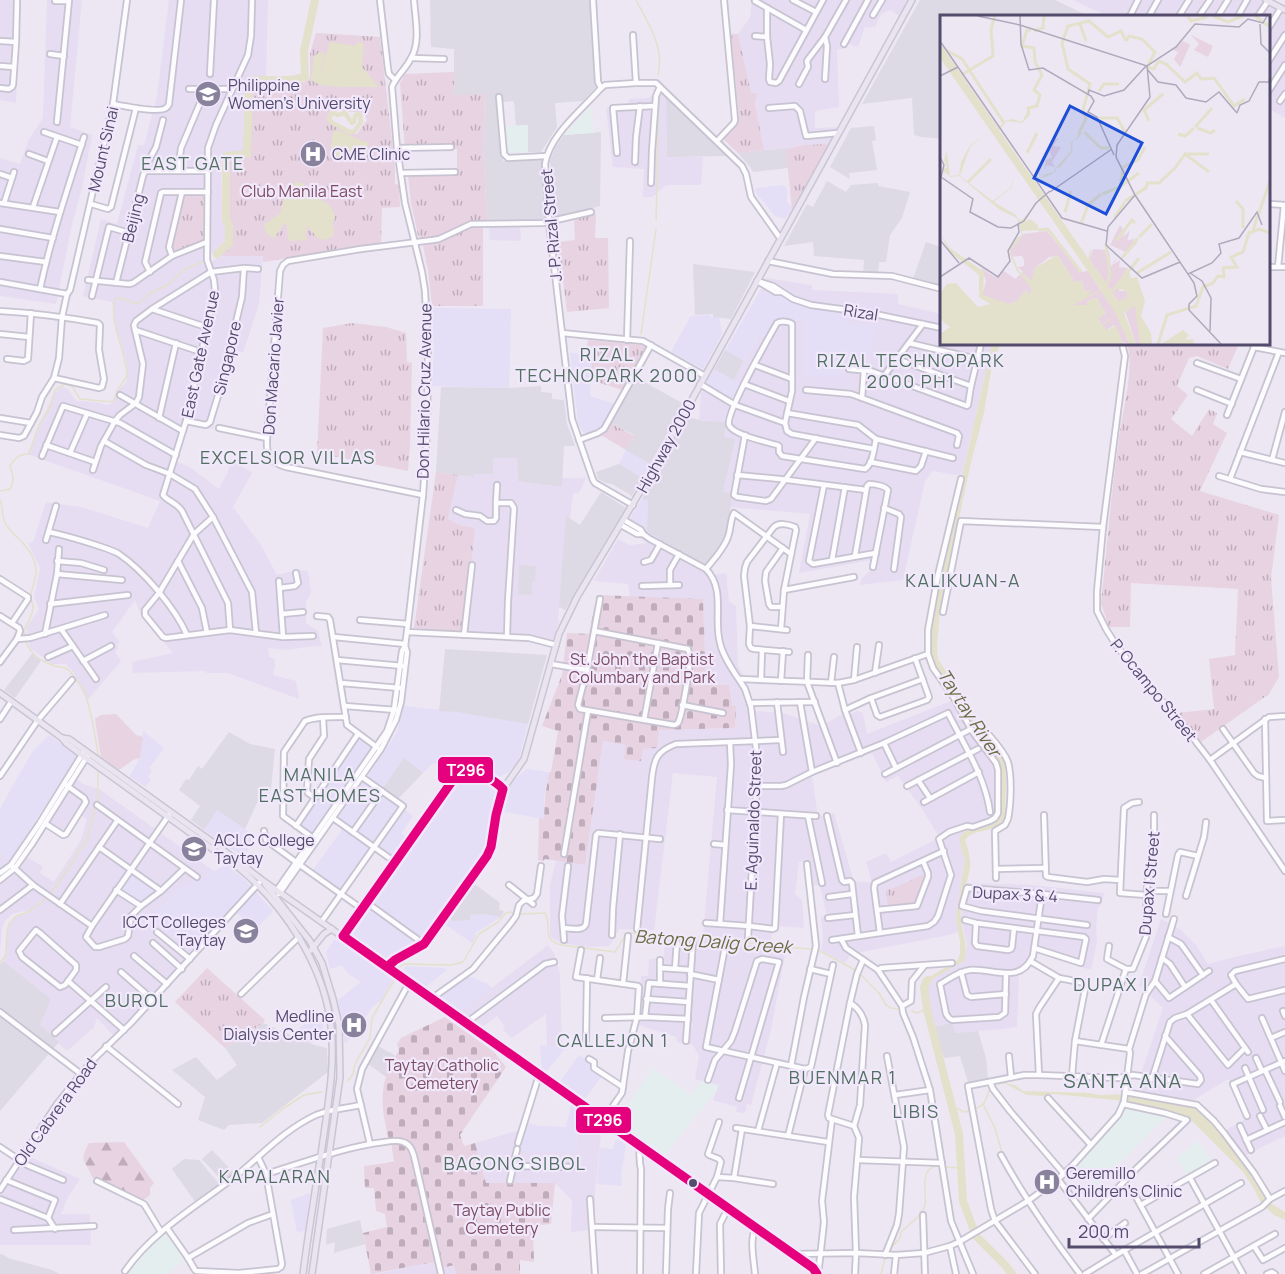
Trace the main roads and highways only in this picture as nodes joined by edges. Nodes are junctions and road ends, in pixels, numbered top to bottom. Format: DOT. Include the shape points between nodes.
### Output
graph roads {
  1 [pos="912,0"];
  2 [pos="1267,1"];
  3 [pos="1283,9"];
  4 [pos="0,693"];
  5 [pos="512,775"];
  6 [pos="495,781"];
  7 [pos="503,789"];
  8 [pos="169,814"];
  9 [pos="260,882"];
  10 [pos="287,916"];
  11 [pos="332,929"];
  12 [pos="343,936"];
  13 [pos="313,948"];
  14 [pos="307,953"];
  15 [pos="387,967"];
  16 [pos="817,1273"];
  17 [pos="303,1274"];
  18 [pos="312,1274"];
  1 -- 5 [label="main road, Highway 2000" via="633,505 563,623 524,759"];
  2 -- 3 [label="main road"];
  4 -- 8 [label="main road"];
  5 -- 6 [label="main road"];
  5 -- 7 [label="main road, Highway 2000"];
  6 -- 7 [label="main road"];
  6 -- 12 [label="main road" via="460,770"];
  7 -- 15 [label="main road, Highway 2000" via="489,852 424,944"];
  8 -- 9 [label="main road"];
  8 -- 9 [label="main road" via="236,858"];
  9 -- 10 [label="main road"];
  9 -- 10 [label="main road"];
  9 -- 11 [label="main road"];
  10 -- 13 [label="main road"];
  10 -- 14 [label="main road"];
  11 -- 12 [label="main road"];
  11 -- 13 [label="main road"];
  12 -- 15 [label="main road"];
  13 -- 14 [label="main road"];
  13 -- 18 [label="main road" via="322,963 339,1025 341,1065"];
  14 -- 17 [label="main road" via="325,1000 333,1060"];
  15 -- 16 [label="main road"];
}
